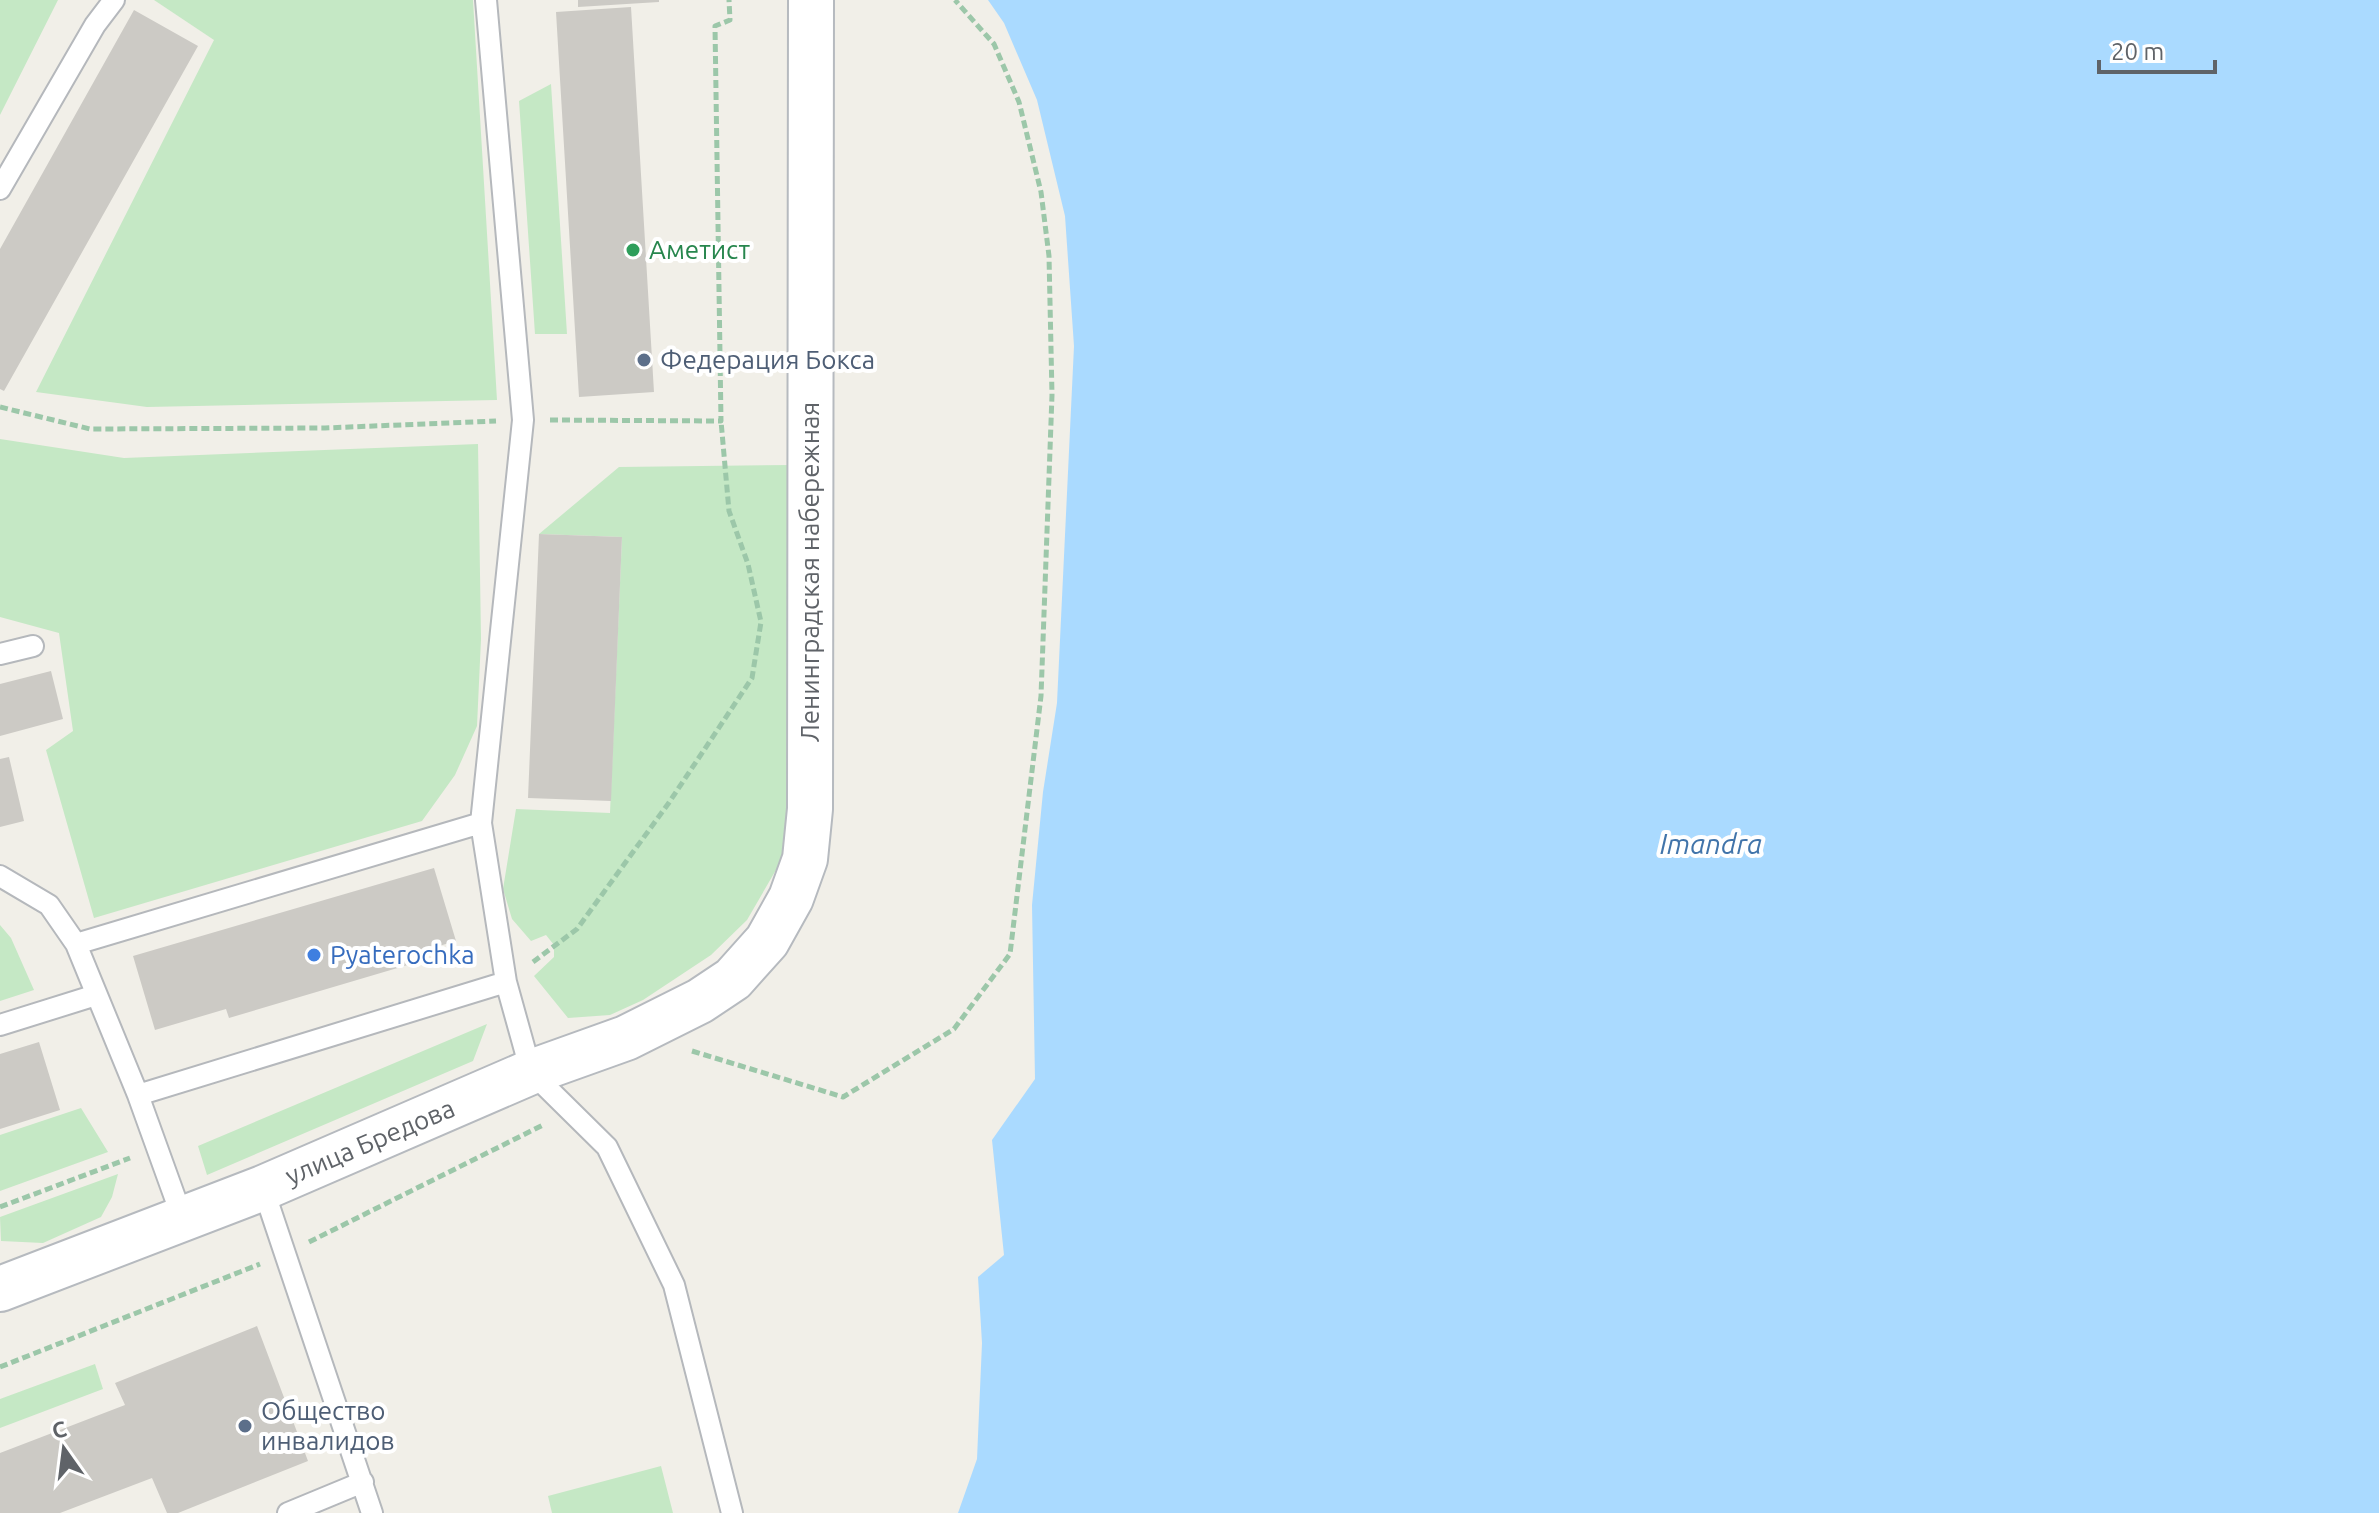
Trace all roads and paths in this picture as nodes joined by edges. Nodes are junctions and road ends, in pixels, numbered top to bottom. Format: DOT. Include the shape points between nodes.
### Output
graph roads {
  1 [pos="114,0"];
  2 [pos="486,0"];
  3 [pos="729,0"];
  4 [pos="811,0"];
  5 [pos="955,0"];
  6 [pos="715,26"];
  7 [pos="0,189"];
  8 [pos="721,421"];
  9 [pos="33,646"];
  10 [pos="0,654"];
  11 [pos="481,823"];
  12 [pos="0,876"];
  13 [pos="76,944"];
  14 [pos="733,979"];
  15 [pos="506,982"];
  16 [pos="96,995"];
  17 [pos="0,1025"];
  18 [pos="703,1043"];
  19 [pos="692,1051"];
  20 [pos="678,1057"];
  21 [pos="531,1072"];
  22 [pos="138,1095"];
  23 [pos="571,1111"];
  24 [pos="157,1148"];
  25 [pos="263,1188"];
  26 [pos="0,1207"];
  27 [pos="182,1217"];
  28 [pos="285,1254"];
  29 [pos="0,1289"];
  30 [pos="0,1367"];
  31 [pos="363,1482"];
  32 [pos="288,1513"];
  33 [pos="372,1513"];
  34 [pos="732,1513"];
  1 -- 7 [label="lane"];
  2 -- 11 [label="lane" via="523,420"];
  3 -- 6 [label="path" via="730,20"];
  4 -- 14 [label="main road, Ленинградская набережная" via="810,809 805,859 791,898 767,941"];
  5 -- 19 [label="path" via="994,44 1019,102 1041,192 1049,256 1052,395 1041,696 1010,954 954,1029 843,1097"];
  8 -- 15 [label="path" via="729,511 761,622 752,678 577,929"];
  9 -- 10 [label="lane"];
  11 -- 13 [label="lane"];
  11 -- 15 [label="lane"];
  12 -- 13 [label="lane" via="49,905"];
  13 -- 16 [label="lane"];
  14 -- 21 [label="main road, улица Бредова" via="626,1038"];
  15 -- 21 [label="lane"];
  15 -- 22 [label="lane"];
  16 -- 17 [label="lane"];
  16 -- 22 [label="lane"];
  18 -- 19 [label="path"];
  19 -- 20 [label="path"];
  21 -- 23 [label="lane"];
  21 -- 25 [label="main road, улица Бредова"];
  22 -- 24 [label="lane"];
  23 -- 28 [label="path"];
  23 -- 34 [label="lane" via="607,1147 674,1285"];
  24 -- 26 [label="path"];
  24 -- 27 [label="lane"];
  25 -- 27 [label="main road, улица Бредова"];
  25 -- 28 [label="lane"];
  27 -- 29 [label="main road, улица Бредова"];
  28 -- 30 [label="path"];
  28 -- 31 [label="lane"];
  31 -- 32 [label="lane"];
  31 -- 33 [label="lane"];
}
